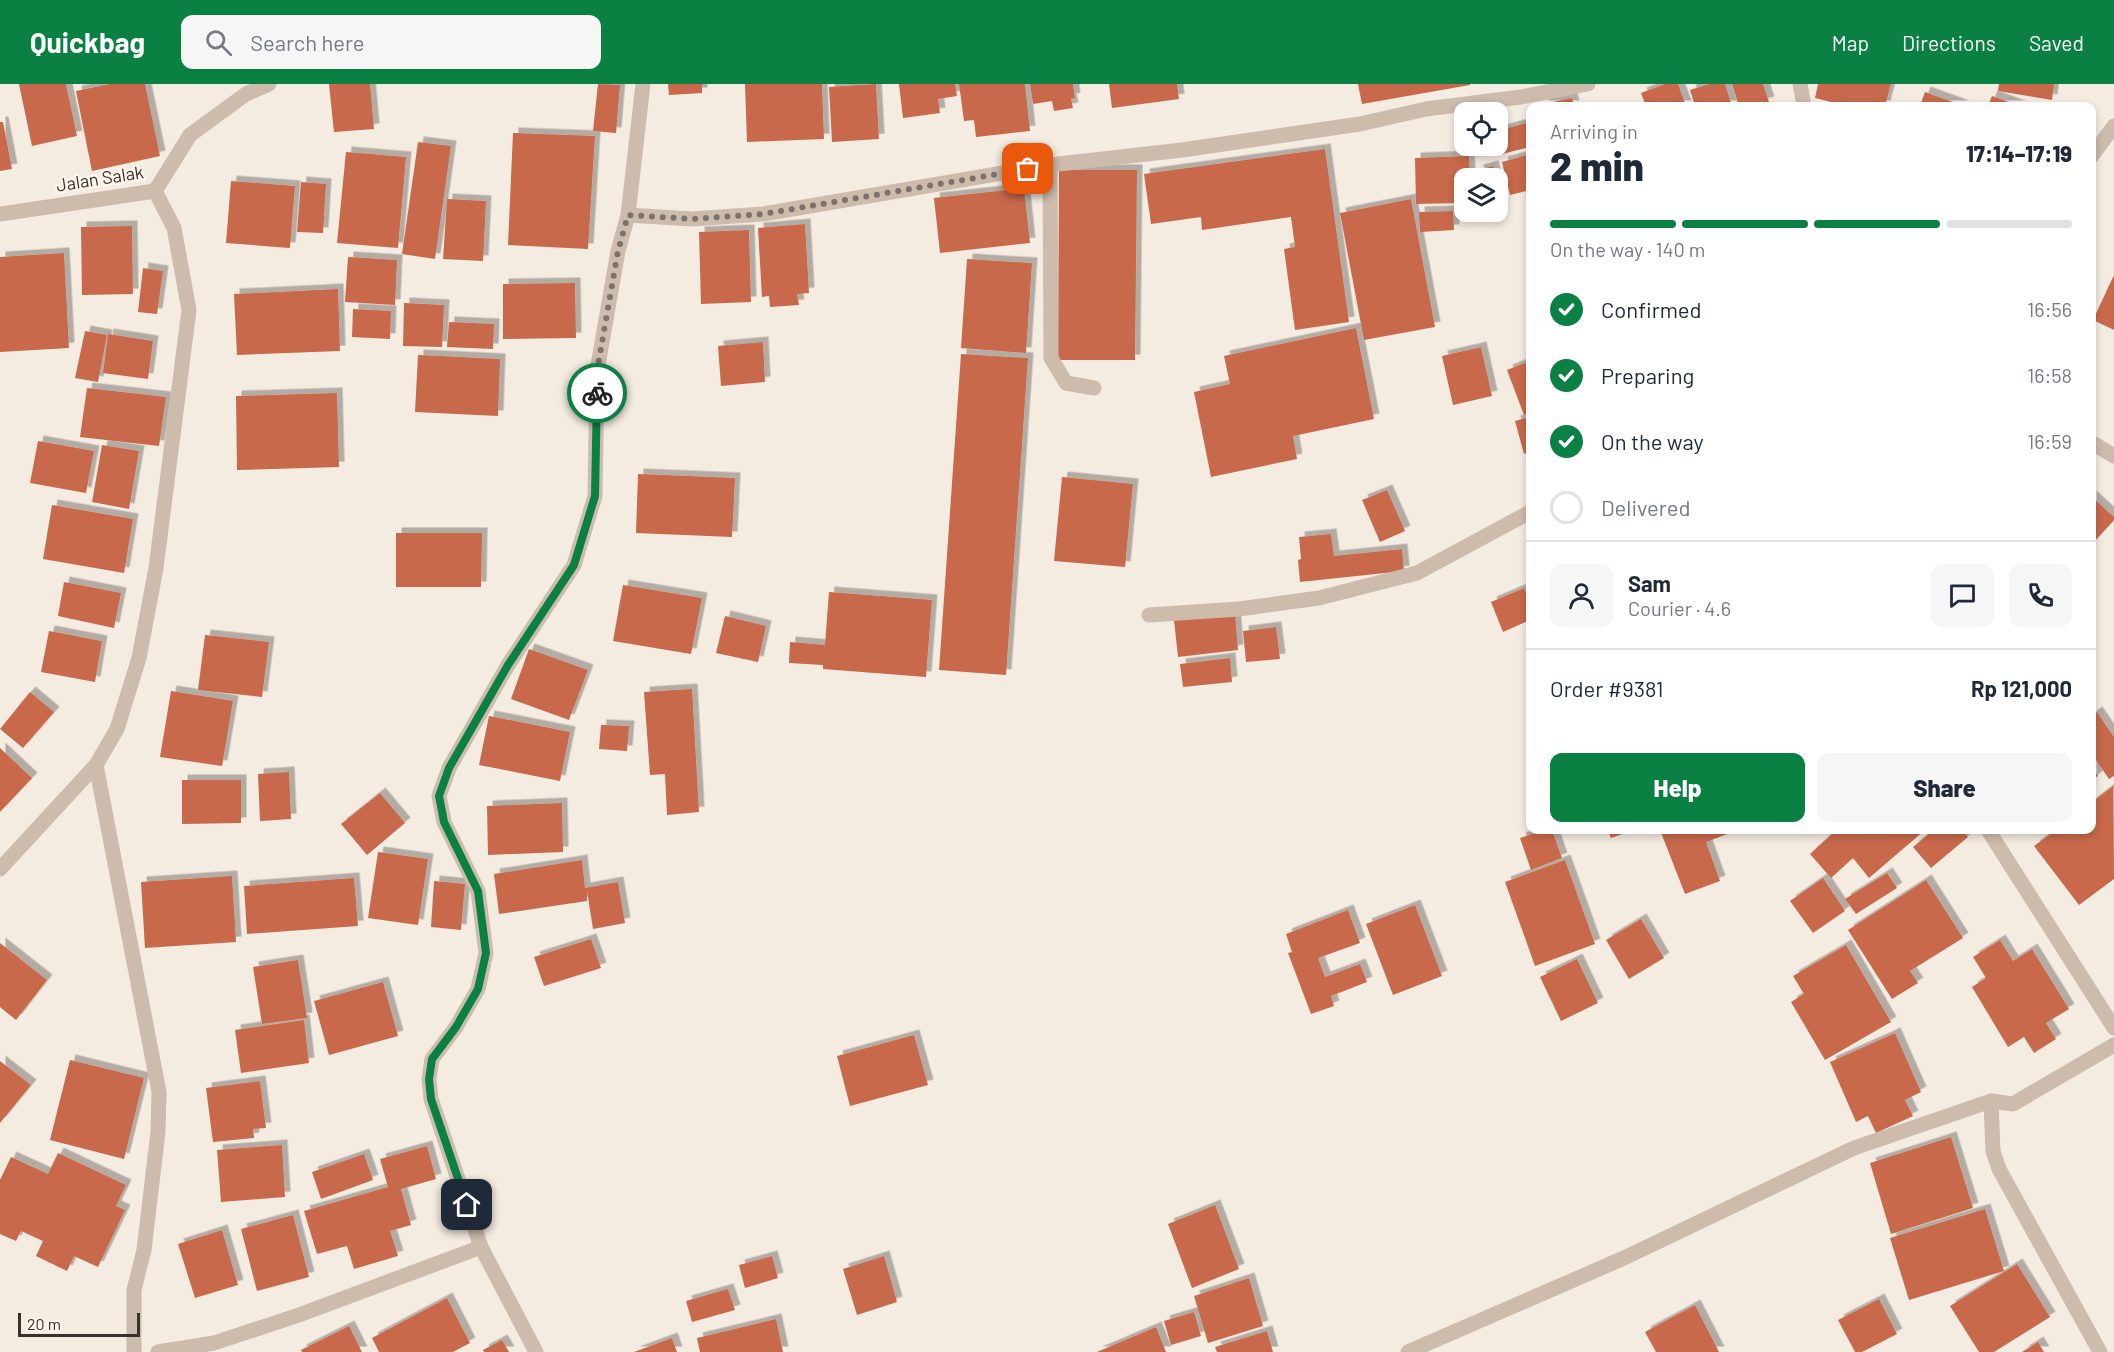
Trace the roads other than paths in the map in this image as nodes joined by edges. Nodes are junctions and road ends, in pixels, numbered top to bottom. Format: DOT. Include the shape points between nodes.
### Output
graph roads {
  1 [pos="269,84"];
  2 [pos="644,84"];
  3 [pos="1588,84"];
  4 [pos="1800,84"];
  5 [pos="1803,102"];
  6 [pos="2114,126"];
  7 [pos="2096,150"];
  8 [pos="1050,165"];
  9 [pos="155,191"];
  10 [pos="0,214"];
  11 [pos="628,215"];
  12 [pos="1094,388"];
  13 [pos="2096,445"];
  14 [pos="2114,456"];
  15 [pos="1526,514"];
  16 [pos="1149,615"];
  17 [pos="96,765"];
  18 [pos="1991,834"];
  19 [pos="0,869"];
  20 [pos="2114,1028"];
  21 [pos="2114,1045"];
  22 [pos="1991,1101"];
  23 [pos="481,1247"];
  24 [pos="134,1352"];
  25 [pos="158,1352"];
  26 [pos="536,1352"];
  27 [pos="1408,1352"];
  28 [pos="2100,1352"];
  1 -- 9 [label="street, Jalan Salak" via="246,94 190,135"];
  2 -- 11 [label="street"];
  3 -- 8 [label="street" via="1426,109 1360,124"];
  4 -- 5 [label="street"];
  6 -- 7 [label="street"];
  8 -- 11 [label="street" via="763,214 692,219"];
  8 -- 12 [label="street" via="1051,358 1066,383"];
  9 -- 10 [label="street, Jalan Salak"];
  9 -- 17 [label="street" via="174,228 189,310 156,568 139,658 117,729"];
  11 -- 23 [label="street" via="597,371 595,496 574,565 503,674 449,768 439,796 444,822 478,891 486,953 478,989 432,1059 429,1079 431,1099"];
  13 -- 14 [label="street"];
  15 -- 16 [label="street" via="1417,573 1319,598"];
  17 -- 19 [label="street"];
  17 -- 24 [label="street" via="159,1092 144,1250 134,1290"];
  18 -- 20 [label="street"];
  21 -- 22 [label="street" via="2013,1104"];
  22 -- 27 [label="street" via="1854,1148 1624,1258"];
  22 -- 28 [label="street" via="1993,1151 1999,1169"];
  23 -- 25 [label="street" via="214,1343"];
  23 -- 26 [label="street"];
}
